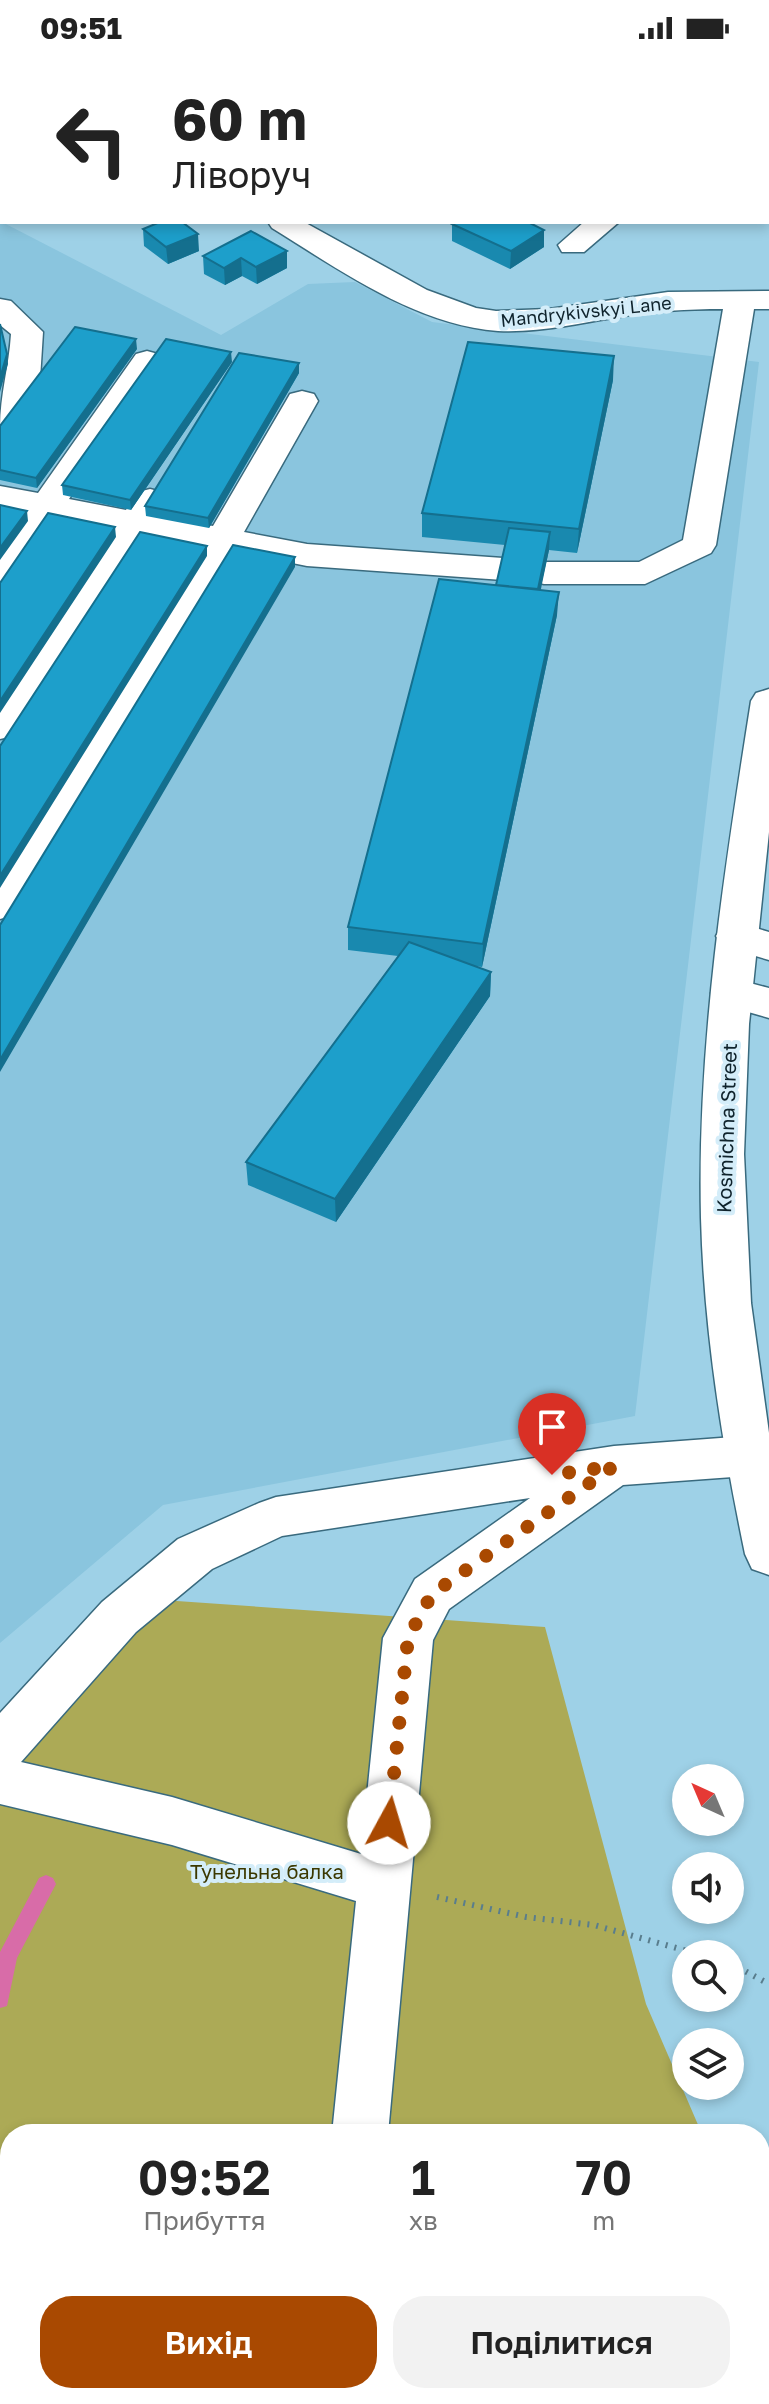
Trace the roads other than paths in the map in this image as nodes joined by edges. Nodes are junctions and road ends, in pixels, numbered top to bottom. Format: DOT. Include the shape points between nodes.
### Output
graph roads {
  1 [pos="287,224"];
  2 [pos="601,224"];
  3 [pos="573,245"];
  4 [pos="754,300"];
  5 [pos="0,308"];
  6 [pos="147,361"];
  7 [pos="302,401"];
  8 [pos="0,417"];
  9 [pos="169,469"];
  10 [pos="0,496"];
  11 [pos="48,505"];
  12 [pos="135,522"];
  13 [pos="223,539"];
  14 [pos="503,569"];
  15 [pos="0,573"];
  16 [pos="544,573"];
  17 [pos="768,714"];
  18 [pos="0,727"];
  19 [pos="0,905"];
  20 [pos="752,941"];
  21 [pos="750,998"];
  22 [pos="747,1456"];
  23 [pos="614,1466"];
  24 [pos="769,1554"];
  25 [pos="0,1749"];
  26 [pos="0,1781"];
  27 [pos="383,1885"];
  28 [pos="361,2124"];
  1 -- 4 [label="main road, Mandrykivskyi Lane" via="416,295 496,321 638,305"];
  2 -- 3 [label="main road"];
  4 -- 16 [label="main road" via="699,545 645,573"];
  5 -- 8 [label="main road" via="27,332 24,379"];
  6 -- 11 [label="main road"];
  7 -- 13 [label="main road"];
  9 -- 12 [label="main road"];
  10 -- 11 [label="main road"];
  11 -- 12 [label="main road"];
  11 -- 15 [label="main road"];
  12 -- 13 [label="main road"];
  12 -- 18 [label="main road"];
  13 -- 14 [label="main road" via="307,555"];
  13 -- 19 [label="main road"];
  17 -- 20 [label="main road, Kosmichna Street"];
  20 -- 21 [label="main road, Kosmichna Street"];
  21 -- 22 [label="main road, Kosmichna Street" via="724,1109 723,1217"];
  22 -- 23 [label="main road"];
  22 -- 24 [label="main road, Kosmichna Street"];
  23 -- 25 [label="main road" via="276,1517 195,1554 119,1617"];
  23 -- 27 [label="main road" via="432,1594 408,1638"];
  26 -- 27 [label="main road" via="172,1821"];
  27 -- 28 [label="main road"];
}
